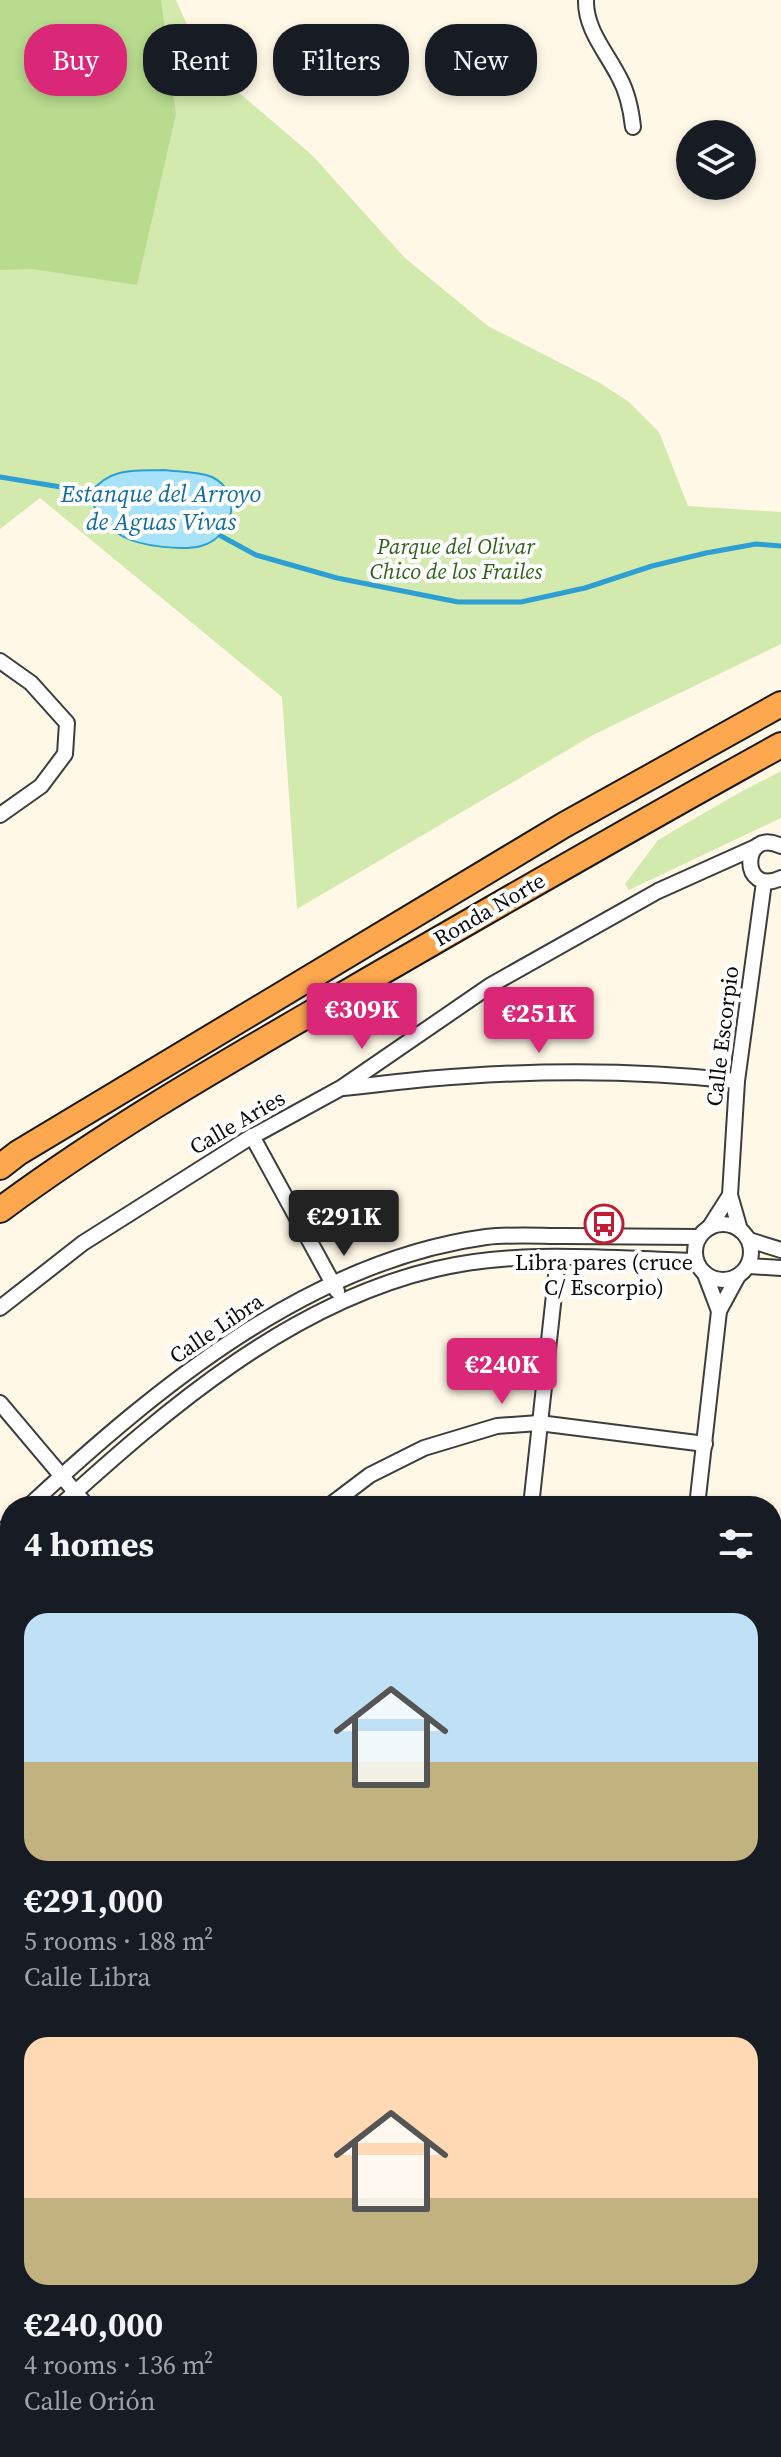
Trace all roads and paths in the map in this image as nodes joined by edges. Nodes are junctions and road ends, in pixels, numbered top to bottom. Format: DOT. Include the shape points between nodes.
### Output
graph roads {
  1 [pos="586,0"];
  2 [pos="633,127"];
  3 [pos="0,661"];
  4 [pos="781,704"];
  5 [pos="781,745"];
  6 [pos="0,815"];
  7 [pos="781,836"];
  8 [pos="768,845"];
  9 [pos="781,878"];
  10 [pos="764,882"];
  11 [pos="737,1081"];
  12 [pos="341,1088"];
  13 [pos="252,1136"];
  14 [pos="0,1167"];
  15 [pos="730,1195"];
  16 [pos="0,1210"];
  17 [pos="704,1232"];
  18 [pos="744,1235"];
  19 [pos="781,1250"];
  20 [pos="558,1258"];
  21 [pos="696,1261"];
  22 [pos="781,1268"];
  23 [pos="743,1271"];
  24 [pos="705,1274"];
  25 [pos="333,1283"];
  26 [pos="343,1302"];
  27 [pos="0,1308"];
  28 [pos="719,1311"];
  29 [pos="0,1403"];
  30 [pos="539,1423"];
  31 [pos="705,1444"];
  32 [pos="62,1475"];
  33 [pos="75,1493"];
  34 [pos="40,1496"];
  35 [pos="72,1496"];
  36 [pos="78,1496"];
  37 [pos="342,1496"];
  38 [pos="532,1496"];
  39 [pos="698,1496"];
  1 -- 2 [label="street" via="595,33 627,95"];
  3 -- 6 [label="street" via="31,683 67,723 65,754 41,786"];
  4 -- 14 [label="highway, Ronda Norte" via="564,825"];
  5 -- 16 [label="highway, Ronda Norte" via="194,1081 60,1165"];
  7 -- 8 [label="street, Calle Aries"];
  8 -- 10 [label="street" via="750,857 750,869"];
  8 -- 12 [label="street, Calle Aries" via="658,891 491,985"];
  9 -- 10 [label="street"];
  10 -- 11 [label="street, Calle Escorpio"];
  11 -- 12 [label="street" via="575,1073 465,1076"];
  11 -- 15 [label="street, Calle Escorpio"];
  12 -- 13 [label="street, Calle Aries"];
  13 -- 25 [label="street"];
  13 -- 27 [label="street, Calle Aries" via="83,1243"];
  15 -- 17 [label="street"];
  15 -- 18 [label="street"];
  17 -- 18 [label="street" via="725,1226"];
  17 -- 21 [label="street" via="694,1250"];
  17 -- 25 [label="street, Calle Libra" via="488,1237 429,1248"];
  18 -- 19 [label="street"];
  18 -- 23 [label="street" via="752,1253"];
  20 -- 21 [label="street, Calle Libra"];
  20 -- 26 [label="street, Calle Libra" via="437,1268"];
  20 -- 30 [label="street"];
  21 -- 24 [label="street"];
  22 -- 23 [label="street"];
  23 -- 24 [label="street" via="721,1280"];
  23 -- 28 [label="street"];
  24 -- 28 [label="street"];
  25 -- 26 [label="street"];
  25 -- 32 [label="street, Calle Libra" via="238,1338 154,1396"];
  26 -- 33 [label="street, Calle Libra" via="291,1328 206,1385"];
  28 -- 31 [label="street"];
  29 -- 32 [label="street"];
  30 -- 31 [label="street"];
  30 -- 37 [label="street" via="497,1426 424,1448 370,1475"];
  30 -- 38 [label="street"];
  31 -- 39 [label="street"];
  32 -- 33 [label="street"];
  32 -- 34 [label="street, Calle Libra"];
  33 -- 35 [label="street, Calle Libra"];
  33 -- 36 [label="street"];
}
